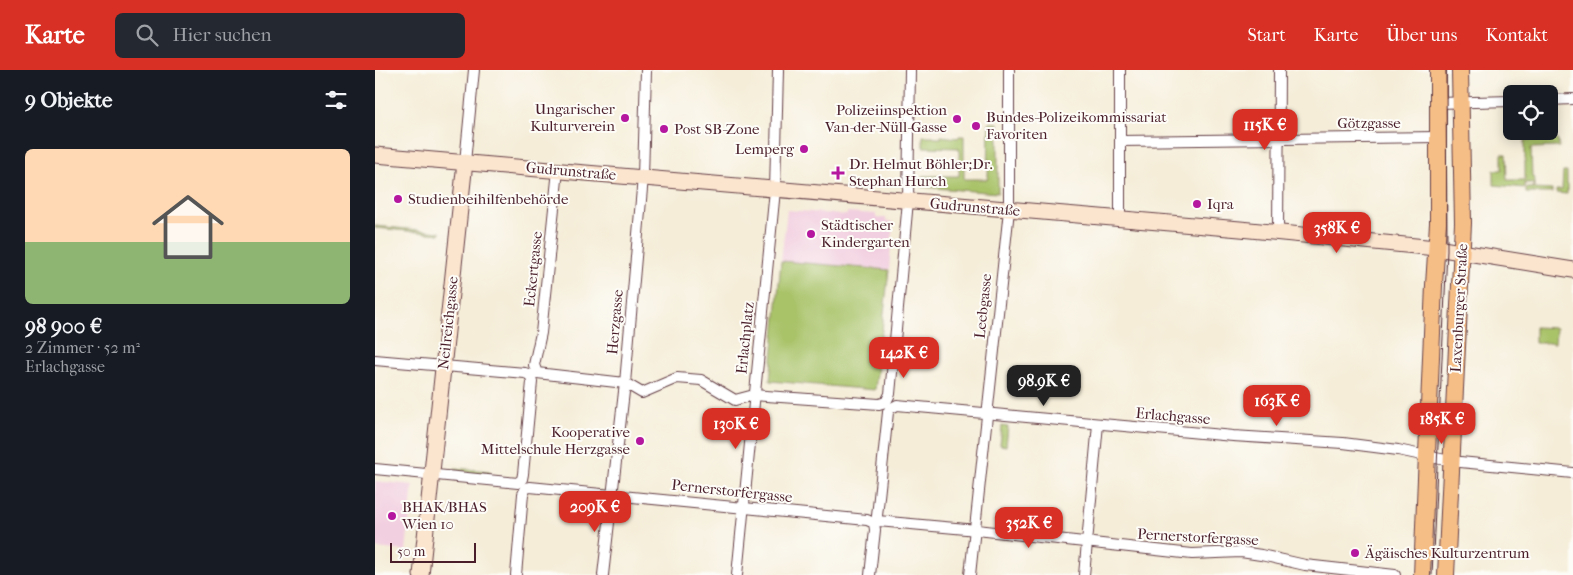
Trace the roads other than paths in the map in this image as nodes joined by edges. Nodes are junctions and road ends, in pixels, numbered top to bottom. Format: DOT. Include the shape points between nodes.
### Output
graph roads {
  1 [pos="474,70"];
  2 [pos="647,70"];
  3 [pos="778,70"];
  4 [pos="910,70"];
  5 [pos="1009,70"];
  6 [pos="1120,70"];
  7 [pos="1279,70"];
  8 [pos="1438,70"];
  9 [pos="1460,70"];
  10 [pos="1573,99"];
  11 [pos="1558,100"];
  12 [pos="1503,101"];
  13 [pos="1461,102"];
  14 [pos="1438,103"];
  15 [pos="1438,137"];
  16 [pos="1278,138"];
  17 [pos="1120,141"];
  18 [pos="375,155"];
  19 [pos="465,162"];
  20 [pos="558,170"];
  21 [pos="643,177"];
  22 [pos="775,190"];
  23 [pos="908,201"];
  24 [pos="1009,210"];
  25 [pos="1119,218"];
  26 [pos="1278,233"];
  27 [pos="1436,248"];
  28 [pos="1462,252"];
  29 [pos="1573,270"];
  30 [pos="375,360"];
  31 [pos="443,366"];
  32 [pos="532,373"];
  33 [pos="625,383"];
  34 [pos="754,395"];
  35 [pos="987,414"];
  36 [pos="1098,424"];
  37 [pos="1427,455"];
  38 [pos="1450,461"];
  39 [pos="375,469"];
  40 [pos="1573,473"];
  41 [pos="431,476"];
  42 [pos="523,485"];
  43 [pos="612,494"];
  44 [pos="743,508"];
  45 [pos="876,522"];
  46 [pos="975,530"];
  47 [pos="1087,544"];
  48 [pos="421,575"];
  49 [pos="516,575"];
  50 [pos="603,575"];
  51 [pos="737,575"];
  52 [pos="870,575"];
  53 [pos="971,575"];
  54 [pos="1084,575"];
  55 [pos="1395,575"];
  56 [pos="1422,575"];
  57 [pos="1446,575"];
  1 -- 19 [label="street, Neilreichgasse"];
  2 -- 21 [label="street, Herzgasse"];
  3 -- 22 [label="street, Erlachplatz"];
  4 -- 23 [label="street"];
  5 -- 24 [label="street, Leebgasse"];
  6 -- 17 [label="street"];
  7 -- 16 [label="street"];
  8 -- 14 [label="main road, Laxenburger Straße"];
  9 -- 13 [label="main road, Laxenburger Straße"];
  10 -- 11 [label="street"];
  12 -- 13 [label="street"];
  13 -- 14 [label="street"];
  13 -- 28 [label="main road, Laxenburger Straße"];
  14 -- 15 [label="main road, Laxenburger Straße"];
  15 -- 16 [label="street, Götzgasse"];
  15 -- 27 [label="main road, Laxenburger Straße"];
  16 -- 17 [label="street, Götzgasse"];
  16 -- 26 [label="street"];
  17 -- 25 [label="street"];
  18 -- 19 [label="main road, Gudrunstraße"];
  19 -- 20 [label="main road, Gudrunstraße"];
  19 -- 31 [label="main road, Neilreichgasse"];
  20 -- 21 [label="main road, Gudrunstraße"];
  20 -- 32 [label="street, Eckertgasse" via="541,333"];
  21 -- 22 [label="main road, Gudrunstraße"];
  21 -- 33 [label="street, Herzgasse"];
  22 -- 23 [label="main road, Gudrunstraße"];
  22 -- 34 [label="street, Erlachplatz"];
  23 -- 24 [label="main road, Gudrunstraße"];
  23 -- 34 [label="street, Erlachplatz" via="889,399 875,405"];
  24 -- 25 [label="main road, Gudrunstraße"];
  24 -- 35 [label="street, Leebgasse"];
  25 -- 26 [label="main road, Gudrunstraße"];
  26 -- 27 [label="main road, Gudrunstraße"];
  27 -- 28 [label="main road, Gudrunstraße"];
  27 -- 37 [label="main road, Laxenburger Straße"];
  28 -- 29 [label="main road, Gudrunstraße"];
  28 -- 38 [label="main road, Laxenburger Straße"];
  30 -- 31 [label="street"];
  31 -- 32 [label="street"];
  31 -- 41 [label="main road, Neilreichgasse"];
  32 -- 33 [label="street"];
  32 -- 42 [label="street, Eckertgasse"];
  33 -- 34 [label="street" via="642,393 677,378 701,380 735,400"];
  33 -- 43 [label="street, Herzgasse"];
  34 -- 44 [label="street"];
  35 -- 36 [label="street, Erlachgasse"];
  35 -- 45 [label="street, Erlachgasse" via="897,405 890,408"];
  35 -- 46 [label="street, Leebgasse"];
  36 -- 37 [label="street, Erlachgasse" via="1343,443"];
  36 -- 47 [label="street"];
  37 -- 38 [label="street, Erlachgasse"];
  37 -- 56 [label="main road, Laxenburger Straße"];
  38 -- 40 [label="street, Erlachgasse"];
  38 -- 57 [label="main road, Laxenburger Straße"];
  39 -- 41 [label="street, Pernerstorfergasse"];
  41 -- 42 [label="street, Pernerstorfergasse"];
  41 -- 48 [label="main road, Neilreichgasse"];
  42 -- 43 [label="street, Pernerstorfergasse"];
  42 -- 49 [label="street, Eckertgasse"];
  43 -- 44 [label="street, Pernerstorfergasse"];
  43 -- 50 [label="street, Herzgasse"];
  44 -- 45 [label="street, Pernerstorfergasse"];
  44 -- 51 [label="street"];
  45 -- 46 [label="street, Pernerstorfergasse"];
  45 -- 52 [label="street"];
  46 -- 47 [label="street, Pernerstorfergasse"];
  46 -- 53 [label="street, Leebgasse"];
  47 -- 54 [label="street"];
  47 -- 55 [label="street, Pernerstorfergasse" via="1192,554 1248,553 1305,565"];
}
